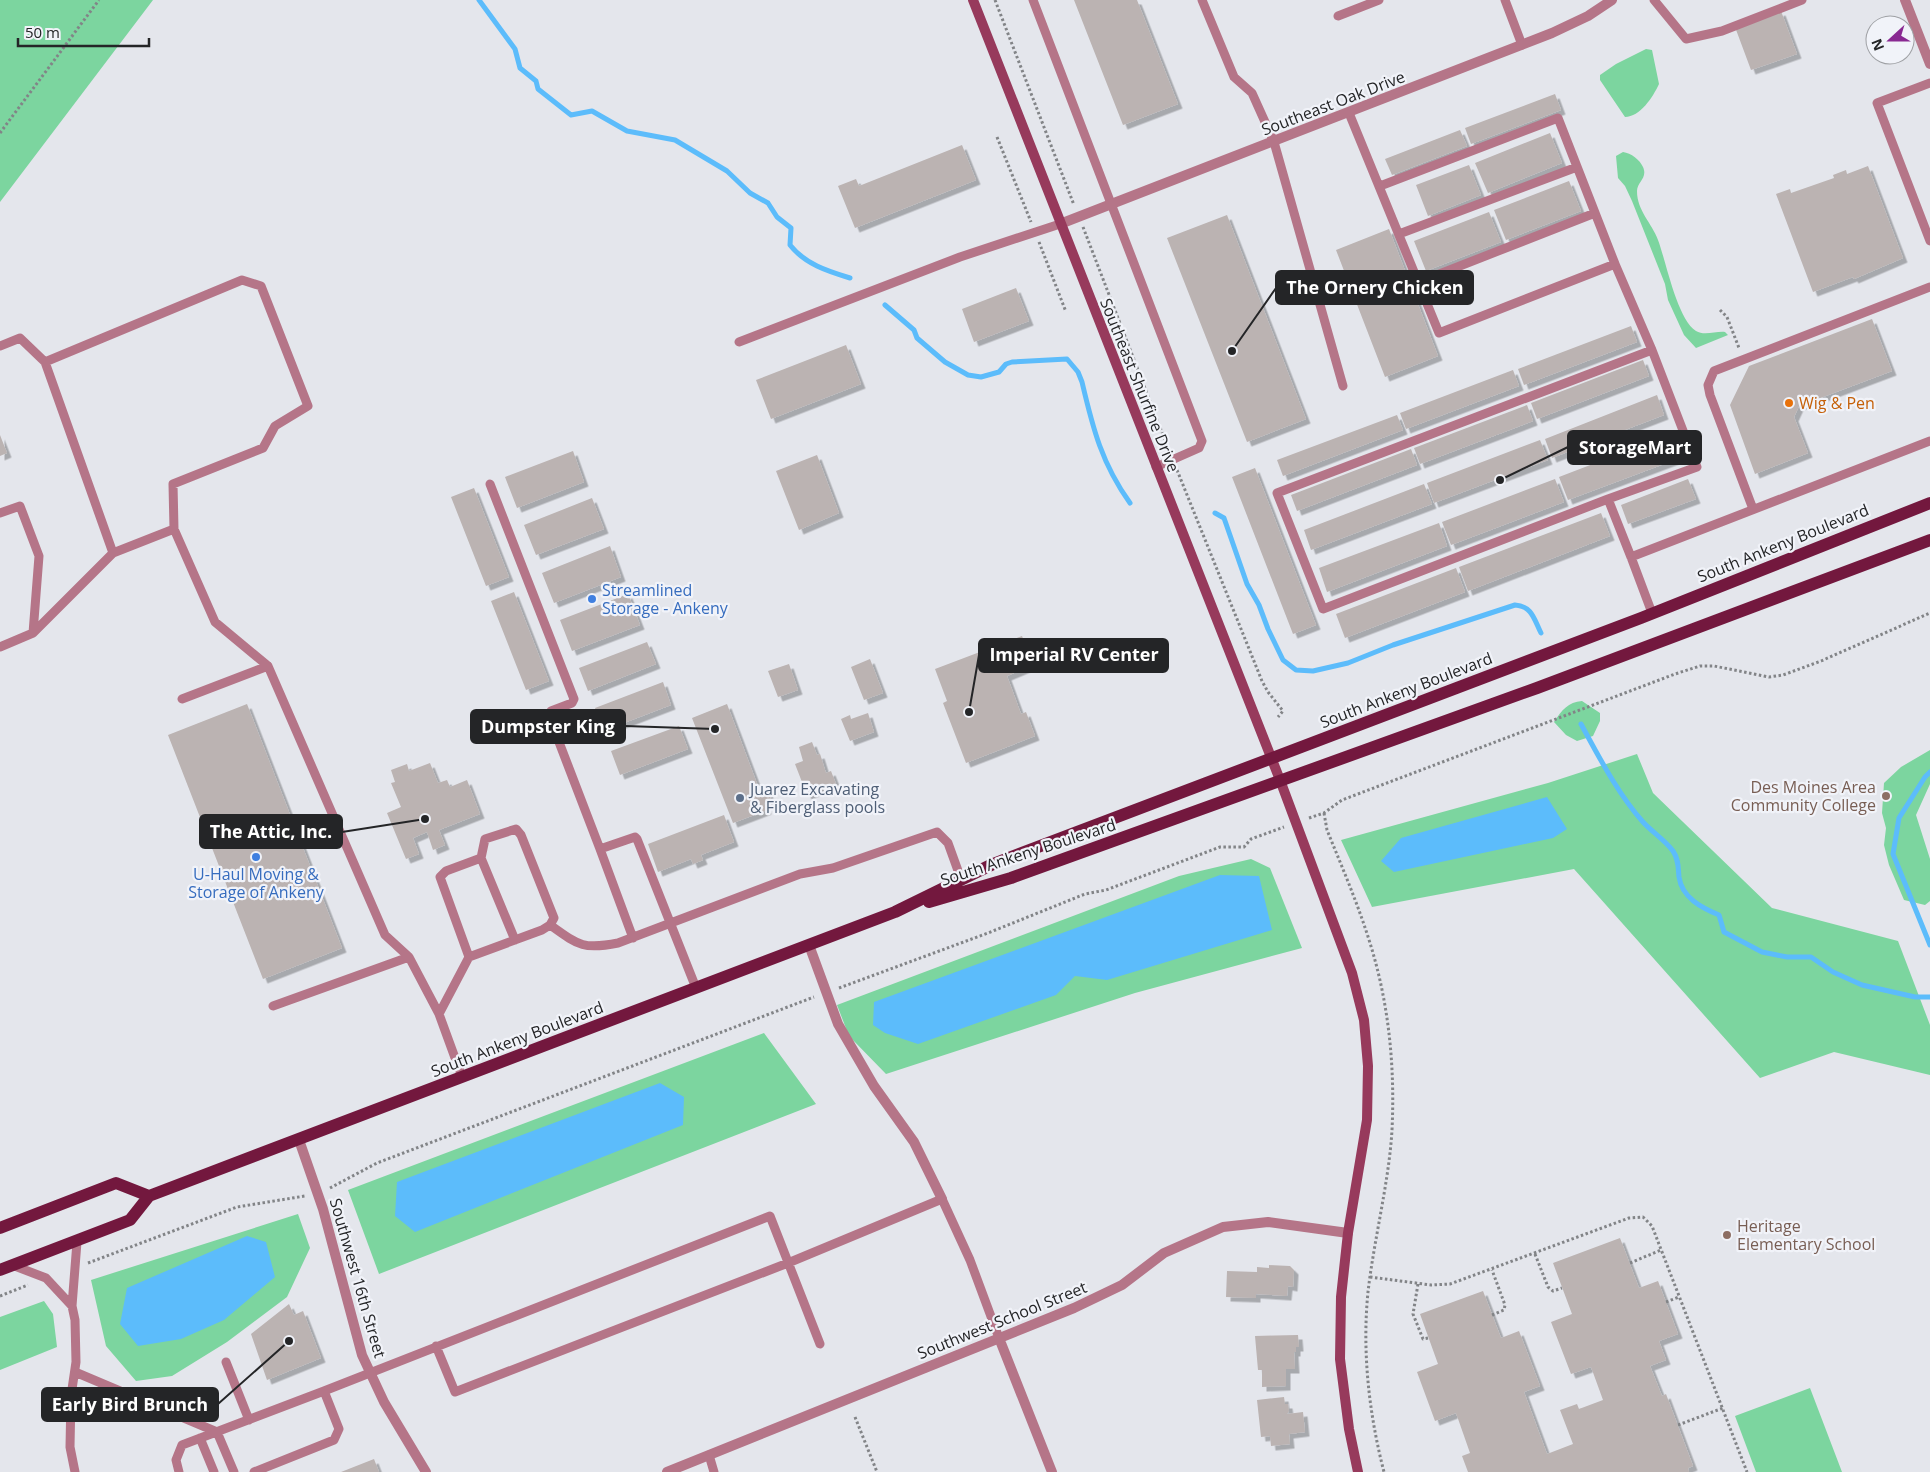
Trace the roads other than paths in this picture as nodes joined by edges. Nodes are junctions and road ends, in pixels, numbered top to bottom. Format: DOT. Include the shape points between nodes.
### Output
graph roads {
  1 [pos="973,0"];
  2 [pos="1033,0"];
  3 [pos="1202,0"];
  4 [pos="1380,0"];
  5 [pos="1505,0"];
  6 [pos="1612,0"];
  7 [pos="1654,0"];
  8 [pos="1802,0"];
  9 [pos="1905,0"];
  10 [pos="1338,16"];
  11 [pos="1522,45"];
  12 [pos="1930,64"];
  13 [pos="1930,83"];
  14 [pos="1349,113"];
  15 [pos="1274,142"];
  16 [pos="1577,166"];
  17 [pos="1380,186"];
  18 [pos="1111,204"];
  19 [pos="1595,213"];
  20 [pos="1060,224"];
  21 [pos="1399,234"];
  22 [pos="1930,241"];
  23 [pos="1615,264"];
  24 [pos="1419,282"];
  25 [pos="1930,287"];
  26 [pos="739,342"];
  27 [pos="0,346"];
  28 [pos="1652,350"];
  29 [pos="45,362"];
  30 [pos="1343,386"];
  31 [pos="1930,441"];
  32 [pos="1156,467"];
  33 [pos="490,484"];
  34 [pos="1608,499"];
  35 [pos="1930,503"];
  36 [pos="1753,509"];
  37 [pos="0,514"];
  38 [pos="174,529"];
  39 [pos="1930,540"];
  40 [pos="114,553"];
  41 [pos="1631,556"];
  42 [pos="1652,613"];
  43 [pos="33,633"];
  44 [pos="0,647"];
  45 [pos="268,666"];
  46 [pos="182,699"];
  47 [pos="1272,759"];
  48 [pos="1280,780"];
  49 [pos="600,849"];
  50 [pos="481,858"];
  51 [pos="961,879"];
  52 [pos="895,912"];
  53 [pos="671,924"];
  54 [pos="550,926"];
  55 [pos="633,938"];
  56 [pos="515,940"];
  57 [pos="809,945"];
  58 [pos="409,957"];
  59 [pos="469,957"];
  60 [pos="696,988"];
  61 [pos="273,1006"];
  62 [pos="439,1014"];
  63 [pos="462,1077"];
  64 [pos="299,1140"];
  65 [pos="150,1196"];
  66 [pos="942,1199"];
  67 [pos="0,1228"];
  68 [pos="1348,1233"];
  69 [pos="77,1242"];
  70 [pos="788,1263"];
  71 [pos="6,1267"];
  72 [pos="72,1306"];
  73 [pos="999,1338"];
  74 [pos="820,1344"];
  75 [pos="436,1346"];
  76 [pos="226,1362"];
  77 [pos="74,1372"];
  78 [pos="370,1372"];
  79 [pos="324,1391"];
  80 [pos="249,1420"];
  81 [pos="217,1432"];
  82 [pos="200,1438"];
  83 [pos="709,1455"];
  84 [pos="75,1472"];
  85 [pos="179,1472"];
  86 [pos="214,1472"];
  87 [pos="234,1472"];
  88 [pos="254,1472"];
  89 [pos="426,1472"];
  90 [pos="666,1472"];
  91 [pos="714,1472"];
  92 [pos="1052,1472"];
  93 [pos="1358,1472"];
  1 -- 20 [label="street, Southeast Shurfine Drive"];
  2 -- 18 [label="lane"];
  3 -- 15 [label="lane" via="1234,77 1252,93"];
  4 -- 10 [label="lane"];
  5 -- 11 [label="lane"];
  6 -- 11 [label="street, Southeast Oak Drive" via="1588,16"];
  7 -- 8 [label="lane" via="1686,39 1722,31"];
  9 -- 12 [label="street"];
  11 -- 14 [label="street, Southeast Oak Drive"];
  13 -- 22 [label="lane" via="1877,103"];
  14 -- 15 [label="street, Southeast Oak Drive"];
  14 -- 17 [label="lane"];
  15 -- 18 [label="street, Southeast Oak Drive"];
  15 -- 30 [label="lane"];
  16 -- 17 [label="lane" via="1558,118"];
  16 -- 19 [label="lane"];
  16 -- 21 [label="lane"];
  17 -- 21 [label="lane"];
  18 -- 20 [label="street, Southeast Oak Drive"];
  18 -- 32 [label="lane" via="1202,441 1199,448"];
  19 -- 23 [label="lane"];
  19 -- 24 [label="lane"];
  20 -- 26 [label="lane" via="960,257"];
  20 -- 32 [label="street, Southeast Shurfine Drive"];
  21 -- 24 [label="lane"];
  23 -- 24 [label="lane" via="1439,333"];
  23 -- 28 [label="lane"];
  25 -- 36 [label="lane" via="1714,371 1708,385 1710,395"];
  27 -- 29 [label="lane" via="20,338"];
  28 -- 34 [label="lane" via="1697,467"];
  28 -- 34 [label="lane" via="1277,493 1323,609"];
  29 -- 38 [label="lane" via="242,280 261,286 308,406 275,426 263,448 173,484"];
  29 -- 40 [label="lane"];
  31 -- 36 [label="lane"];
  32 -- 47 [label="street, Southeast Shurfine Drive"];
  33 -- 49 [label="lane" via="574,699 572,703 551,711 549,716"];
  34 -- 41 [label="lane"];
  35 -- 42 [label="main road, South Ankeny Boulevard"];
  36 -- 41 [label="lane"];
  37 -- 43 [label="lane" via="20,506 39,556"];
  38 -- 40 [label="lane"];
  38 -- 45 [label="lane" via="215,622"];
  39 -- 48 [label="main road, South Ankeny Boulevard" via="1537,688"];
  40 -- 43 [label="lane"];
  41 -- 42 [label="lane"];
  42 -- 47 [label="main road, South Ankeny Boulevard"];
  43 -- 44 [label="lane"];
  45 -- 46 [label="lane"];
  45 -- 58 [label="lane" via="385,935"];
  47 -- 48 [label="street, Southeast Shurfine Drive"];
  47 -- 51 [label="main road, South Ankeny Boulevard"];
  48 -- 52 [label="main road, South Ankeny Boulevard" via="1012,878"];
  48 -- 68 [label="street, Southeast Shurfine Drive" via="1352,973 1364,1020 1368,1066 1367,1120"];
  49 -- 53 [label="lane" via="637,838"];
  49 -- 55 [label="lane"];
  50 -- 54 [label="lane" via="485,839 516,829 554,918"];
  50 -- 56 [label="lane"];
  50 -- 59 [label="lane" via="446,871 440,877"];
  51 -- 52 [label="main road, South Ankeny Boulevard"];
  51 -- 53 [label="lane" via="948,843 937,832 833,868 800,874"];
  52 -- 57 [label="main road, South Ankeny Boulevard"];
  53 -- 55 [label="lane"];
  53 -- 60 [label="lane"];
  54 -- 55 [label="lane" via="578,945 596,948"];
  54 -- 56 [label="lane"];
  56 -- 59 [label="lane"];
  57 -- 60 [label="main road, South Ankeny Boulevard"];
  57 -- 66 [label="street" via="838,1024 874,1086 914,1142"];
  58 -- 61 [label="lane"];
  58 -- 62 [label="lane"];
  59 -- 62 [label="lane"];
  60 -- 63 [label="main road, South Ankeny Boulevard"];
  62 -- 63 [label="lane"];
  63 -- 64 [label="main road, South Ankeny Boulevard"];
  64 -- 65 [label="main road, South Ankeny Boulevard"];
  64 -- 78 [label="street, Southwest 16th Street" via="319,1195 352,1322"];
  65 -- 67 [label="main road" via="116,1184"];
  65 -- 69 [label="main road, South Ankeny Boulevard" via="130,1220"];
  66 -- 70 [label="lane"];
  66 -- 73 [label="lane" via="970,1260"];
  68 -- 73 [label="street, Southwest School Street" via="1268,1222 1223,1227 1164,1252 1122,1285"];
  68 -- 93 [label="street, Southeast Shurfine Drive" via="1341,1297 1340,1359"];
  69 -- 71 [label="main road, South Ankeny Boulevard"];
  69 -- 72 [label="lane"];
  70 -- 74 [label="lane"];
  70 -- 75 [label="lane" via="454,1392"];
  70 -- 75 [label="lane" via="770,1216"];
  71 -- 72 [label="lane" via="46,1278"];
  72 -- 77 [label="lane" via="75,1320"];
  73 -- 83 [label="street, Southwest School Street"];
  73 -- 92 [label="street"];
  75 -- 78 [label="lane"];
  76 -- 80 [label="lane"];
  77 -- 81 [label="lane"];
  77 -- 84 [label="lane" via="70,1447"];
  78 -- 79 [label="lane"];
  78 -- 89 [label="street, Southwest 16th Street"];
  79 -- 80 [label="lane"];
  79 -- 88 [label="lane" via="338,1429 334,1440"];
  80 -- 81 [label="lane"];
  81 -- 82 [label="lane"];
  81 -- 87 [label="lane"];
  82 -- 85 [label="lane" via="182,1445 176,1460"];
  82 -- 86 [label="lane"];
  83 -- 90 [label="street, Southwest School Street"];
  83 -- 91 [label="lane"];
}
